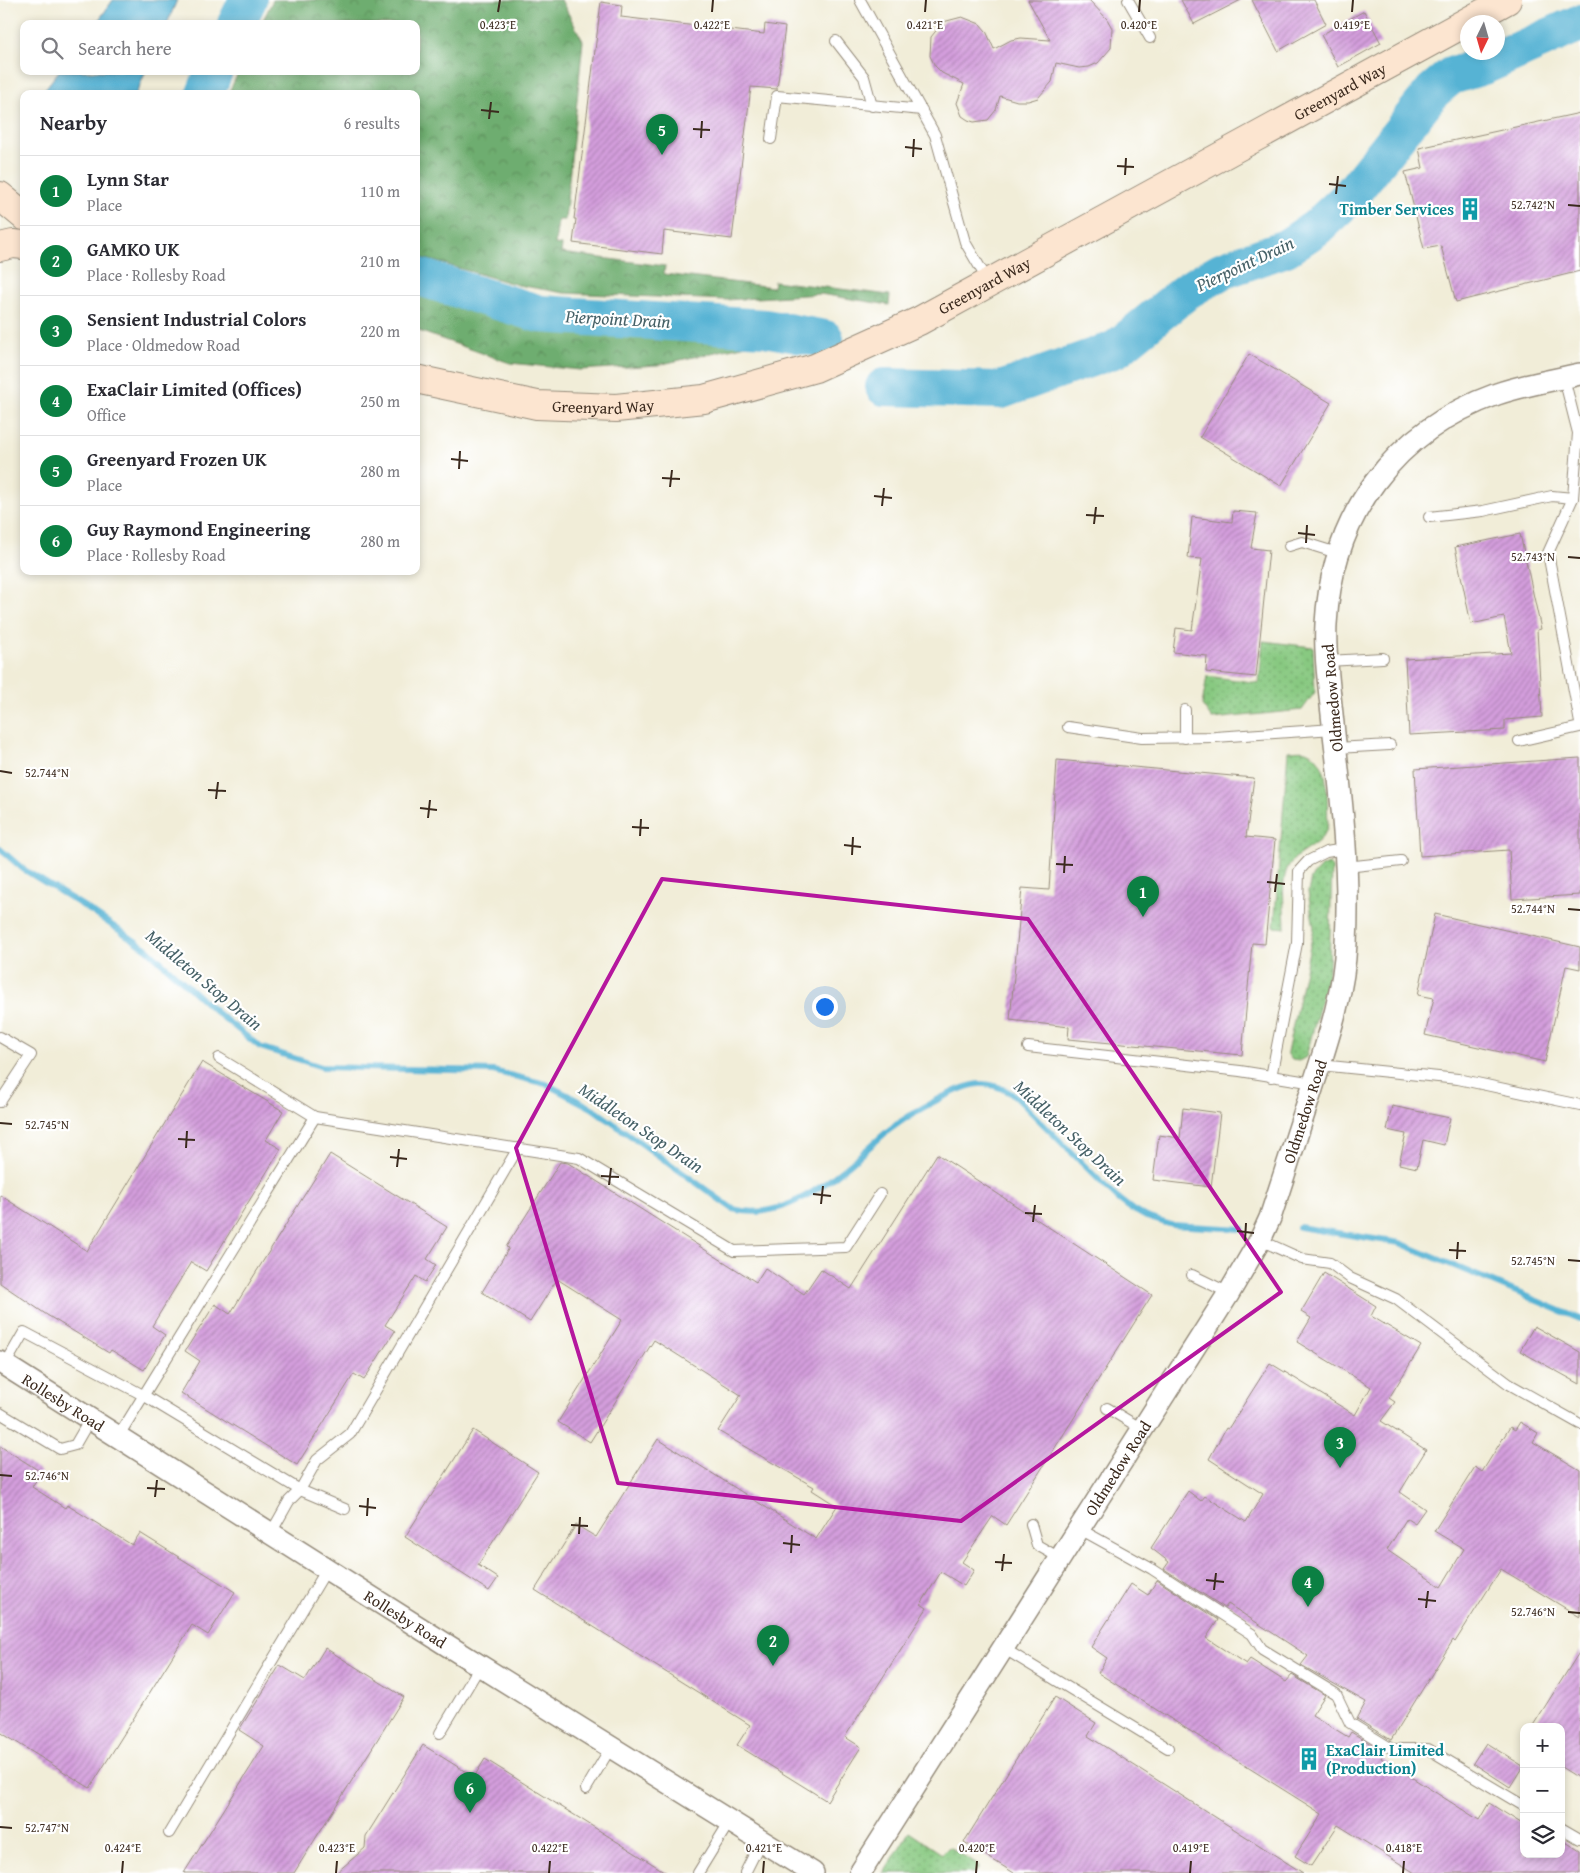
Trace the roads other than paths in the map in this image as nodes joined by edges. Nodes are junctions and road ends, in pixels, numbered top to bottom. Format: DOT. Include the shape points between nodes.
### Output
graph roads {
  1 [pos="860,0"];
  2 [pos="1128,0"];
  3 [pos="1507,0"];
  4 [pos="1150,38"];
  5 [pos="836,41"];
  6 [pos="872,106"];
  7 [pos="922,110"];
  8 [pos="771,139"];
  9 [pos="0,195"];
  10 [pos="0,202"];
  11 [pos="20,212"];
  12 [pos="20,245"];
  13 [pos="0,247"];
  14 [pos="990,283"];
  15 [pos="1572,376"];
  16 [pos="420,380"];
  17 [pos="1573,498"];
  18 [pos="1429,516"];
  19 [pos="1289,546"];
  20 [pos="1337,553"];
  21 [pos="1383,658"];
  22 [pos="1327,661"];
  23 [pos="1185,710"];
  24 [pos="1580,725"];
  25 [pos="1068,727"];
  26 [pos="1184,738"];
  27 [pos="1335,739"];
  28 [pos="1519,742"];
  29 [pos="1390,745"];
  30 [pos="1346,858"];
  31 [pos="1401,861"];
  32 [pos="0,1037"];
  33 [pos="1028,1047"];
  34 [pos="219,1058"];
  35 [pos="1317,1074"];
  36 [pos="1270,1077"];
  37 [pos="0,1102"];
  38 [pos="1580,1106"];
  39 [pos="315,1117"];
  40 [pos="518,1148"];
  41 [pos="880,1194"];
  42 [pos="1260,1240"];
  43 [pos="1192,1275"];
  44 [pos="1229,1293"];
  45 [pos="2,1363"];
  46 [pos="143,1395"];
  47 [pos="1108,1408"];
  48 [pos="0,1413"];
  49 [pos="90,1419"];
  50 [pos="1580,1424"];
  51 [pos="1142,1429"];
  52 [pos="118,1437"];
  53 [pos="300,1490"];
  54 [pos="345,1509"];
  55 [pos="1030,1524"];
  56 [pos="1078,1528"];
  57 [pos="271,1533"];
  58 [pos="1060,1558"];
  59 [pos="328,1569"];
  60 [pos="1003,1648"];
  61 [pos="480,1666"];
  62 [pos="440,1733"];
  63 [pos="611,1747"];
  64 [pos="1168,1748"];
  65 [pos="586,1789"];
  66 [pos="1520,1804"];
  67 [pos="730,1821"];
  68 [pos="1565,1830"];
  69 [pos="170,1833"];
  70 [pos="1580,1839"];
  71 [pos="761,1840"];
  72 [pos="698,1873"];
  73 [pos="745,1873"];
  74 [pos="813,1873"];
  75 [pos="860,1873"];
  1 -- 7 [label="lane"];
  2 -- 4 [label="lane"];
  3 -- 14 [label="street, Greenyard Way"];
  5 -- 6 [label="lane" via="864,77"];
  6 -- 7 [label="lane"];
  6 -- 8 [label="lane" via="777,96"];
  7 -- 14 [label="lane" via="935,135 965,242"];
  9 -- 10 [label="street"];
  9 -- 11 [label="street"];
  12 -- 13 [label="street"];
  14 -- 16 [label="street, Greenyard Way" via="919,321 815,368 704,399 616,408 537,406"];
  15 -- 17 [label="lane" via="1578,433"];
  15 -- 20 [label="street, Oldmedow Road" via="1498,394 1440,422 1408,446 1386,468 1361,502"];
  17 -- 18 [label="lane" via="1552,496 1483,511"];
  17 -- 24 [label="lane" via="1548,553"];
  19 -- 20 [label="lane" via="1302,542"];
  20 -- 22 [label="street, Oldmedow Road" via="1326,626"];
  21 -- 22 [label="lane"];
  22 -- 27 [label="street, Oldmedow Road"];
  23 -- 26 [label="lane"];
  24 -- 28 [label="lane"];
  25 -- 26 [label="lane" via="1142,738"];
  26 -- 27 [label="lane"];
  27 -- 29 [label="lane"];
  27 -- 30 [label="street, Oldmedow Road"];
  30 -- 31 [label="lane"];
  30 -- 35 [label="street, Oldmedow Road" via="1343,978"];
  30 -- 36 [label="lane" via="1326,852 1308,860 1299,871 1297,943"];
  32 -- 37 [label="lane" via="31,1055"];
  33 -- 36 [label="lane"];
  34 -- 39 [label="lane"];
  35 -- 36 [label="lane"];
  35 -- 38 [label="lane" via="1458,1080"];
  35 -- 42 [label="street, Oldmedow Road"];
  39 -- 40 [label="lane"];
  39 -- 46 [label="lane"];
  40 -- 41 [label="lane" via="579,1158 734,1251 846,1247"];
  40 -- 53 [label="lane" via="350,1434 317,1460"];
  42 -- 44 [label="street, Oldmedow Road"];
  42 -- 50 [label="lane" via="1302,1258 1330,1263 1350,1278 1396,1300 1509,1384"];
  43 -- 44 [label="lane"];
  44 -- 51 [label="street, Oldmedow Road"];
  45 -- 46 [label="lane" via="24,1332"];
  45 -- 49 [label="street, Rollesby Road"];
  46 -- 52 [label="lane"];
  46 -- 53 [label="lane"];
  47 -- 51 [label="lane"];
  48 -- 49 [label="lane" via="60,1449 75,1445"];
  49 -- 52 [label="street, Rollesby Road"];
  51 -- 56 [label="street, Oldmedow Road"];
  52 -- 57 [label="street, Rollesby Road"];
  53 -- 54 [label="lane"];
  53 -- 57 [label="lane" via="289,1501"];
  55 -- 58 [label="lane" via="1037,1544"];
  56 -- 58 [label="street, Oldmedow Road"];
  56 -- 66 [label="lane" via="1152,1569 1252,1634 1262,1649 1336,1694 1350,1723 1392,1749 1428,1749"];
  57 -- 59 [label="street, Rollesby Road"];
  58 -- 60 [label="street, Oldmedow Road"];
  59 -- 61 [label="street, Rollesby Road"];
  59 -- 69 [label="lane"];
  60 -- 64 [label="lane"];
  60 -- 75 [label="street, Oldmedow Road"];
  61 -- 62 [label="lane"];
  61 -- 63 [label="street, Rollesby Road"];
  63 -- 65 [label="lane"];
  63 -- 67 [label="street, Rollesby Road"];
  67 -- 71 [label="street, Rollesby Road"];
  67 -- 72 [label="lane"];
  68 -- 70 [label="lane"];
  71 -- 73 [label="lane"];
  71 -- 74 [label="street, Rollesby Road"];
}
